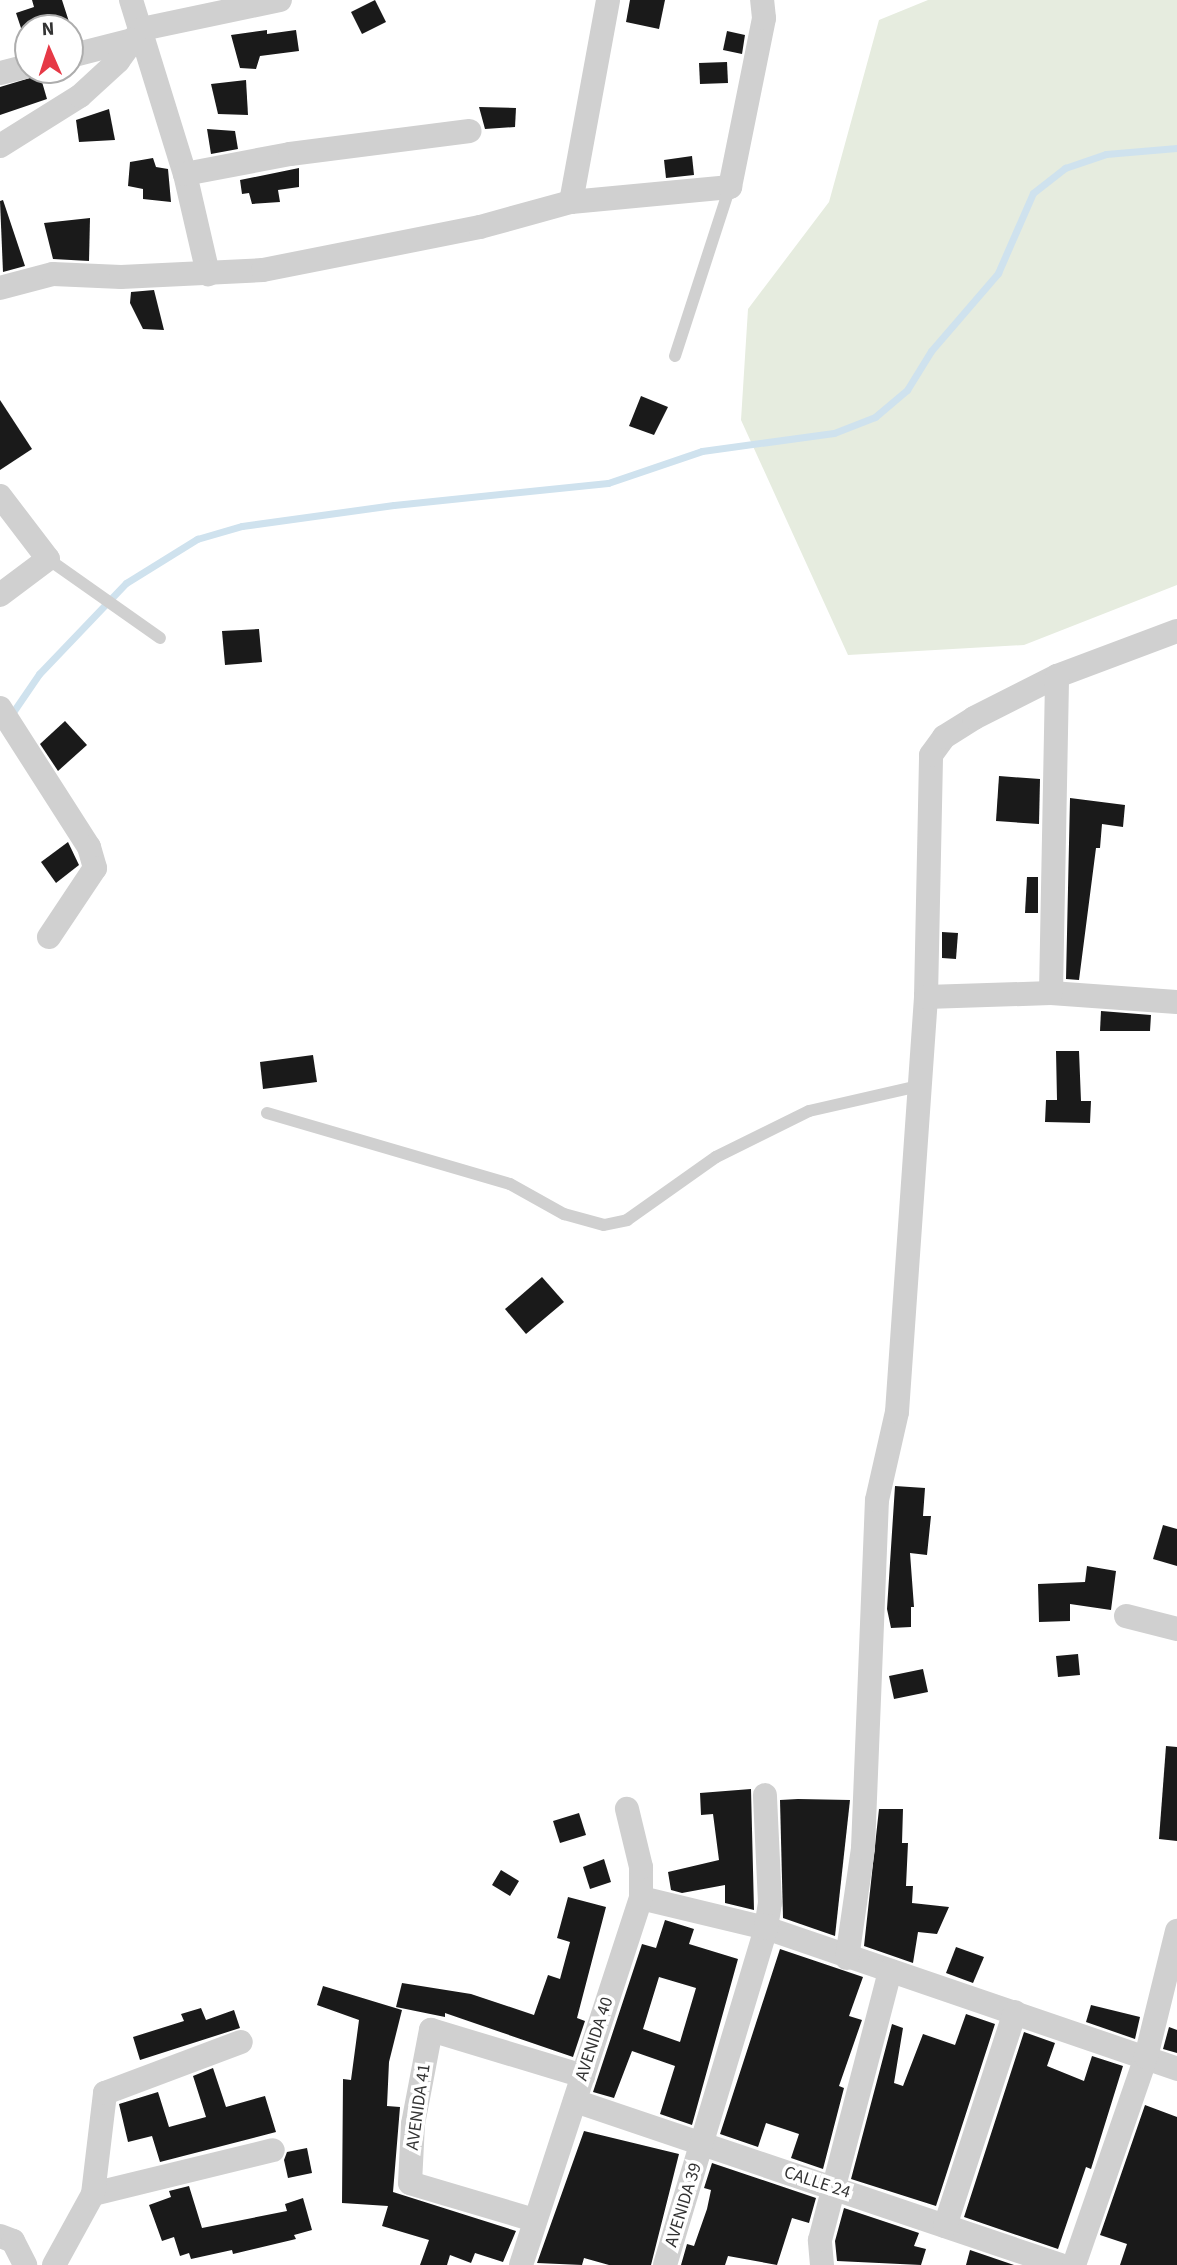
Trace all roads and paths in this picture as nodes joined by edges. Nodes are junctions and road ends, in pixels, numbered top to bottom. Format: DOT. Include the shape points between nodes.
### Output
graph roads {
  1 [pos="131,0"];
  2 [pos="281,0"];
  3 [pos="608,0"];
  4 [pos="762,0"];
  5 [pos="137,34"];
  6 [pos="84,51"];
  7 [pos="470,131"];
  8 [pos="0,146"];
  9 [pos="185,174"];
  10 [pos="730,187"];
  11 [pos="571,202"];
  12 [pos="208,274"];
  13 [pos="0,288"];
  14 [pos="675,356"];
  15 [pos="0,496"];
  16 [pos="48,559"];
  17 [pos="0,596"];
  18 [pos="1177,631"];
  19 [pos="160,638"];
  20 [pos="1058,676"];
  21 [pos="0,708"];
  22 [pos="49,937"];
  23 [pos="1051,993"];
  24 [pos="926,997"];
  25 [pos="1177,1002"];
  26 [pos="919,1086"];
  27 [pos="267,1113"];
  28 [pos="1126,1616"];
  29 [pos="1177,1629"];
  30 [pos="765,1795"];
  31 [pos="627,1809"];
  32 [pos="641,1898"];
  33 [pos="766,1928"];
  34 [pos="1177,1931"];
  35 [pos="847,1958"];
  36 [pos="890,1971"];
  37 [pos="1015,2012"];
  38 [pos="241,2042"];
  39 [pos="1146,2057"];
  40 [pos="1177,2069"];
  41 [pos="583,2076"];
  42 [pos="575,2101"];
  43 [pos="702,2145"];
  44 [pos="273,2150"];
  45 [pos="833,2189"];
  46 [pos="93,2194"];
  47 [pos="534,2220"];
  48 [pos="945,2226"];
  49 [pos="0,2236"];
  50 [pos="25,2265"];
  51 [pos="54,2265"];
  52 [pos="522,2265"];
  53 [pos="665,2265"];
  54 [pos="822,2265"];
  55 [pos="1060,2265"];
  56 [pos="1074,2265"];
  1 -- 5 [label="street"];
  2 -- 5 [label="street"];
  3 -- 11 [label="street"];
  4 -- 10 [label="street" via="764,18"];
  5 -- 6 [label="street"];
  5 -- 8 [label="street" via="118,61 79,96"];
  5 -- 9 [label="street"];
  7 -- 9 [label="street" via="290,154"];
  9 -- 12 [label="street"];
  10 -- 11 [label="street"];
  10 -- 14 [label="lane"];
  11 -- 12 [label="street" via="480,227 263,270"];
  12 -- 13 [label="street" via="53,274"];
  15 -- 16 [label="street"];
  16 -- 17 [label="street"];
  16 -- 19 [label="lane"];
  18 -- 20 [label="street"];
  20 -- 23 [label="street"];
  20 -- 24 [label="street" via="974,718 944,737 932,755"];
  21 -- 22 [label="street" via="89,847 95,868"];
  23 -- 24 [label="street"];
  23 -- 25 [label="street"];
  24 -- 26 [label="street"];
  26 -- 27 [label="lane" via="809,1111 716,1157 627,1220 604,1224 564,1214 510,1184"];
  26 -- 35 [label="street" via="898,1412 877,1500 863,1848"];
  28 -- 29 [label="street"];
  30 -- 33 [label="street, AVENIDA 39" via="770,1903"];
  31 -- 32 [label="street, AVENIDA 40" via="641,1867"];
  32 -- 33 [label="street"];
  32 -- 41 [label="street, AVENIDA 40"];
  33 -- 35 [label="street"];
  33 -- 43 [label="street, AVENIDA 39"];
  34 -- 39 [label="street"];
  35 -- 36 [label="street"];
  36 -- 37 [label="street"];
  36 -- 45 [label="street"];
  37 -- 39 [label="street"];
  37 -- 48 [label="street"];
  38 -- 46 [label="street" via="105,2092"];
  39 -- 40 [label="street"];
  39 -- 56 [label="street"];
  41 -- 42 [label="street, AVENIDA 40"];
  41 -- 47 [label="street, AVENIDA 41" via="431,2030 413,2124 410,2183"];
  42 -- 43 [label="street, CALLE 24"];
  42 -- 47 [label="street, AVENIDA 40"];
  43 -- 45 [label="street, CALLE 24"];
  43 -- 53 [label="street, AVENIDA 39"];
  44 -- 46 [label="street"];
  45 -- 48 [label="street, CALLE 24"];
  45 -- 54 [label="street" via="820,2240"];
  46 -- 51 [label="street"];
  47 -- 52 [label="street, AVENIDA 40"];
  48 -- 55 [label="street, CALLE 24"];
  49 -- 50 [label="street" via="13,2241"];
}
